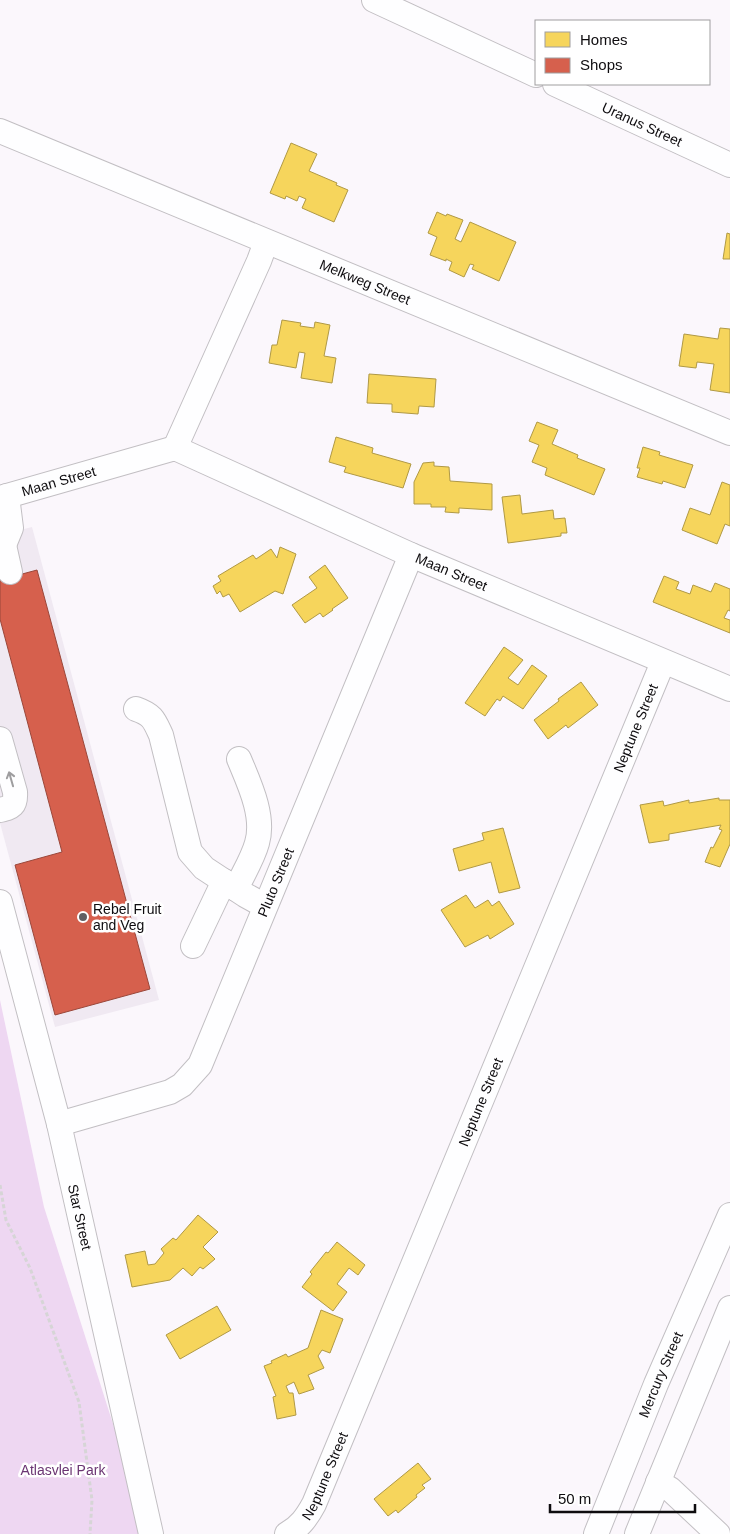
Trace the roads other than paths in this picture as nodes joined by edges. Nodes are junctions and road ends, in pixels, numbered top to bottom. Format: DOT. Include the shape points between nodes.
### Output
graph roads {
  1 [pos="374,0"];
  2 [pos="535,75"];
  3 [pos="557,85"];
  4 [pos="0,131"];
  5 [pos="730,165"];
  6 [pos="266,242"];
  7 [pos="730,433"];
  8 [pos="175,448"];
  9 [pos="3,497"];
  10 [pos="2,546"];
  11 [pos="411,555"];
  12 [pos="10,572"];
  13 [pos="663,662"];
  14 [pos="730,689"];
  15 [pos="136,709"];
  16 [pos="0,738"];
  17 [pos="239,759"];
  18 [pos="0,810"];
  19 [pos="230,885"];
  20 [pos="0,902"];
  21 [pos="265,906"];
  22 [pos="194,946"];
  23 [pos="59,1124"];
  24 [pos="730,1215"];
  25 [pos="730,1308"];
  26 [pos="730,1347"];
  27 [pos="664,1486"];
  28 [pos="150,1534"];
  29 [pos="287,1534"];
  30 [pos="596,1534"];
  31 [pos="637,1534"];
  32 [pos="652,1534"];
  33 [pos="718,1534"];
  1 -- 2 [label="street"];
  3 -- 5 [label="street, Uranus Street"];
  4 -- 6 [label="street, Melkweg Street"];
  6 -- 7 [label="street, Melkweg Street"];
  6 -- 8 [label="street"];
  8 -- 9 [label="street, Maan Street"];
  8 -- 11 [label="street, Maan Street"];
  9 -- 10 [label="street" via="11,528"];
  10 -- 12 [label="street"];
  11 -- 13 [label="street, Maan Street"];
  11 -- 21 [label="street, Pluto Street"];
  13 -- 14 [label="street, Maan Street"];
  13 -- 29 [label="street, Neptune Street" via="314,1504 306,1518"];
  15 -- 19 [label="street" via="148,713 161,735 190,852 204,868"];
  18 -- 16 [label="street, one-way" via="11,807 16,800"];
  17 -- 19 [label="street" via="255,796 258,842"];
  19 -- 21 [label="street"];
  19 -- 22 [label="street"];
  20 -- 23 [label="street, Star Street"];
  21 -- 23 [label="street, Pluto Street" via="200,1065 182,1085 159,1096"];
  23 -- 28 [label="street, Star Street"];
  24 -- 30 [label="street, Mercury Street" via="656,1384"];
  25 -- 27 [label="street"];
  26 -- 27 [label="street"];
  27 -- 31 [label="street"];
  27 -- 32 [label="street"];
  27 -- 33 [label="street"];
}
